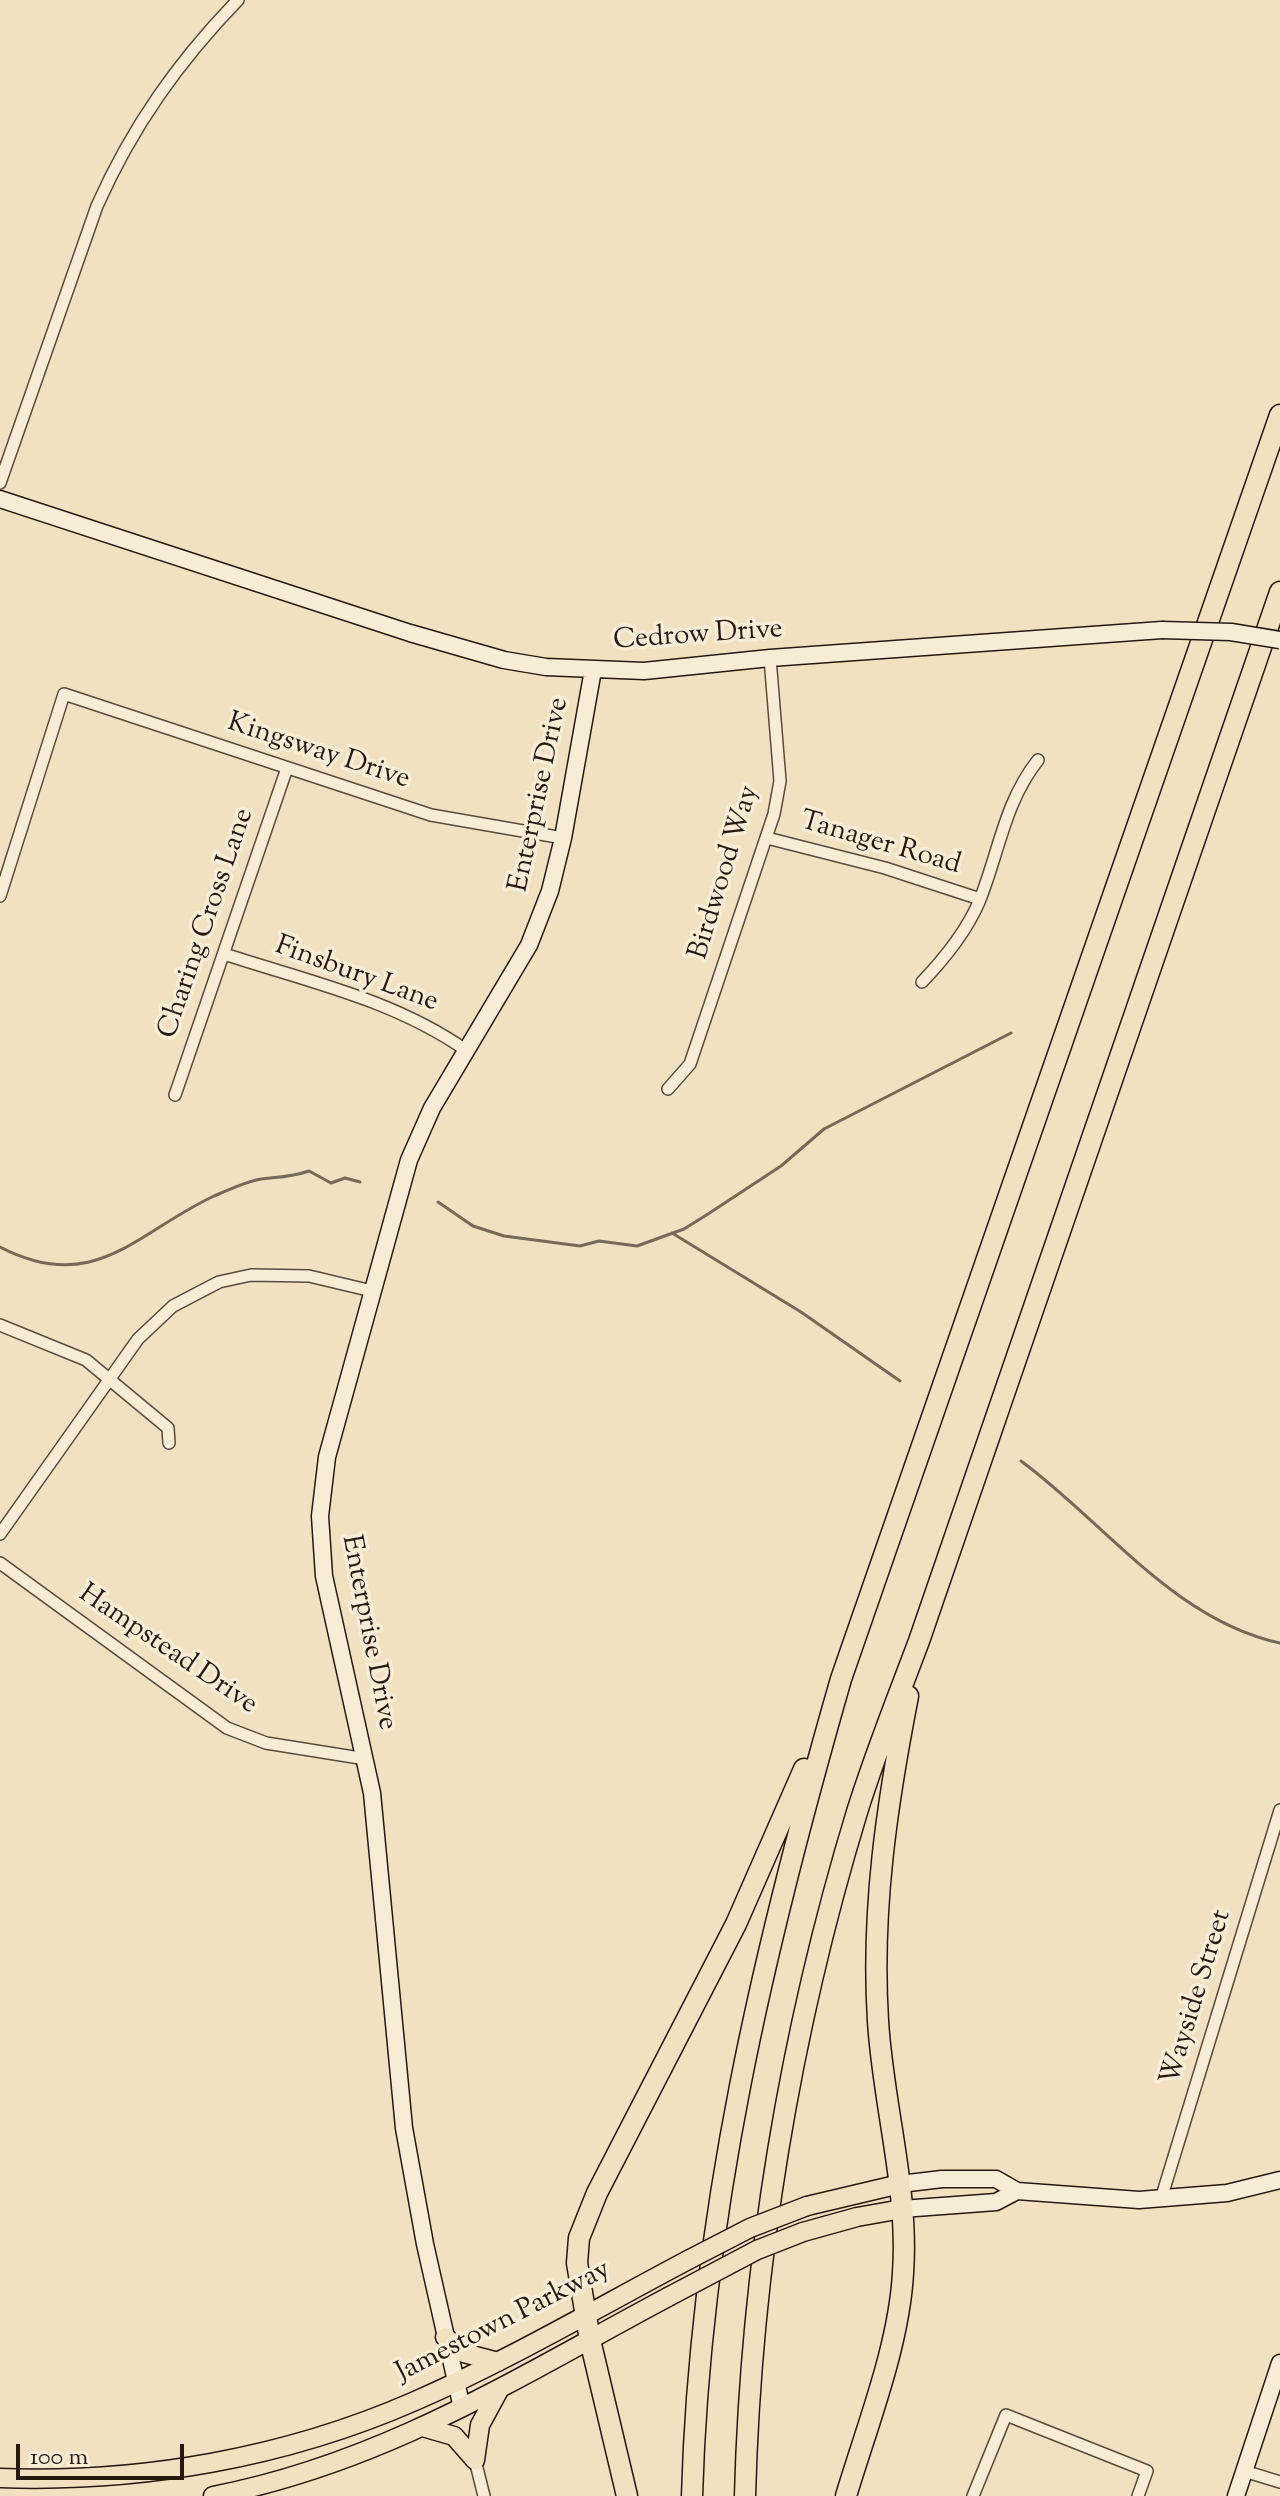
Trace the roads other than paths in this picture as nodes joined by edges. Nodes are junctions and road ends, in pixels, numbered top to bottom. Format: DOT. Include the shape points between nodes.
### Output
graph roads {
  1 [pos="238,0"];
  2 [pos="1280,415"];
  3 [pos="0,483"];
  4 [pos="0,499"];
  5 [pos="1280,592"];
  6 [pos="1280,640"];
  7 [pos="770,658"];
  8 [pos="593,670"];
  9 [pos="1038,760"];
  10 [pos="287,768"];
  11 [pos="563,838"];
  12 [pos="767,838"];
  13 [pos="4,875"];
  14 [pos="0,896"];
  15 [pos="980,899"];
  16 [pos="224,954"];
  17 [pos="922,982"];
  18 [pos="467,1051"];
  19 [pos="668,1089"];
  20 [pos="175,1095"];
  21 [pos="372,1291"];
  22 [pos="0,1325"];
  23 [pos="110,1378"];
  24 [pos="169,1443"];
  25 [pos="0,1534"];
  26 [pos="0,1563"];
  27 [pos="919,1641"];
  28 [pos="841,1679"];
  29 [pos="366,1759"];
  30 [pos="1280,1810"];
  31 [pos="1280,2180"];
  32 [pos="900,2184"];
  33 [pos="1017,2191"];
  34 [pos="1161,2199"];
  35 [pos="902,2209"];
  36 [pos="586,2314"];
  37 [pos="445,2337"];
  38 [pos="590,2340"];
  39 [pos="498,2362"];
  40 [pos="1280,2363"];
  41 [pos="456,2382"];
  42 [pos="499,2390"];
  43 [pos="462,2408"];
  44 [pos="426,2428"];
  45 [pos="475,2460"];
  46 [pos="1244,2471"];
  47 [pos="0,2478"];
  48 [pos="1280,2482"];
  49 [pos="213,2496"];
  50 [pos="484,2496"];
  51 [pos="627,2496"];
  52 [pos="692,2496"];
  53 [pos="745,2496"];
  54 [pos="846,2496"];
  55 [pos="973,2496"];
  56 [pos="1138,2496"];
  57 [pos="1236,2496"];
  1 -- 3 [label="street" via="167,81 114,167"];
  2 -- 28 [label="highway"];
  4 -- 8 [label="street, Cedrow Drive" via="463,649 546,667"];
  5 -- 27 [label="highway"];
  6 -- 7 [label="street, Cedrow Drive, bridge" via="1162,630"];
  7 -- 8 [label="street, Cedrow Drive" via="644,671"];
  7 -- 12 [label="street, Birdwood Way" via="780,781"];
  8 -- 11 [label="street, Enterprise Drive"];
  9 -- 15 [label="street" via="1011,803"];
  10 -- 11 [label="street, Kingsway Drive" via="431,815"];
  10 -- 13 [label="street, Kingsway Drive" via="64,694"];
  10 -- 16 [label="street, Charing Cross Lane"];
  11 -- 18 [label="street, Enterprise Drive" via="529,945"];
  12 -- 15 [label="street, Tanager Road"];
  12 -- 19 [label="street, Birdwood Way" via="690,1064"];
  13 -- 14 [label="street"];
  15 -- 17 [label="street" via="953,946"];
  16 -- 18 [label="street, Finsbury Lane" via="393,1009 433,1027"];
  16 -- 20 [label="street, Charing Cross Lane"];
  18 -- 21 [label="street, Enterprise Drive" via="432,1108 409,1160"];
  21 -- 23 [label="street" via="285,1273 219,1282 159,1317"];
  21 -- 29 [label="street, Enterprise Drive" via="327,1457 320,1516 324,1576"];
  22 -- 23 [label="street" via="86,1360"];
  23 -- 24 [label="street" via="168,1428"];
  23 -- 25 [label="street"];
  26 -- 29 [label="street, Hampstead Drive" via="227,1728 266,1743"];
  27 -- 32 [label="highway" via="883,1836 876,1927 881,2064"];
  27 -- 53 [label="highway" via="857,1811 799,2045 761,2283"];
  28 -- 36 [label="highway" via="753,1888 583,2226 577,2263"];
  28 -- 52 [label="highway" via="775,1915 736,2095 706,2307"];
  29 -- 37 [label="street, Enterprise Drive" via="402,2115"];
  30 -- 34 [label="street, Wayside Street"];
  31 -- 34 [label="street, Jamestown Parkway" via="1227,2193"];
  32 -- 33 [label="street, Jamestown Parkway" via="996,2179"];
  32 -- 35 [label="highway"];
  32 -- 36 [label="main road, Jamestown Parkway, bridge" via="807,2206 750,2228"];
  33 -- 34 [label="street, Jamestown Parkway"];
  33 -- 35 [label="street, Jamestown Parkway" via="996,2202"];
  35 -- 38 [label="main road, Jamestown Parkway, bridge" via="803,2232 757,2250"];
  35 -- 54 [label="highway" via="899,2310"];
  36 -- 38 [label="highway"];
  36 -- 39 [label="main road, Jamestown Parkway"];
  37 -- 39 [label="main road" via="464,2353"];
  37 -- 41 [label="street, Enterprise Drive"];
  38 -- 42 [label="main road, Jamestown Parkway"];
  38 -- 51 [label="highway"];
  39 -- 41 [label="main road, Jamestown Parkway"];
  40 -- 46 [label="street"];
  41 -- 43 [label="street, Enterprise Drive"];
  41 -- 47 [label="main road, Jamestown Parkway" via="374,2418 261,2452 143,2473"];
  42 -- 43 [label="main road, Jamestown Parkway"];
  42 -- 45 [label="main road" via="480,2425"];
  43 -- 44 [label="main road, Jamestown Parkway"];
  44 -- 45 [label="main road" via="454,2436"];
  44 -- 49 [label="main road, Jamestown Parkway" via="310,2471"];
  45 -- 50 [label="street"];
  46 -- 48 [label="street"];
  46 -- 57 [label="street"];
  55 -- 56 [label="street" via="1006,2415 1147,2471"];
}
